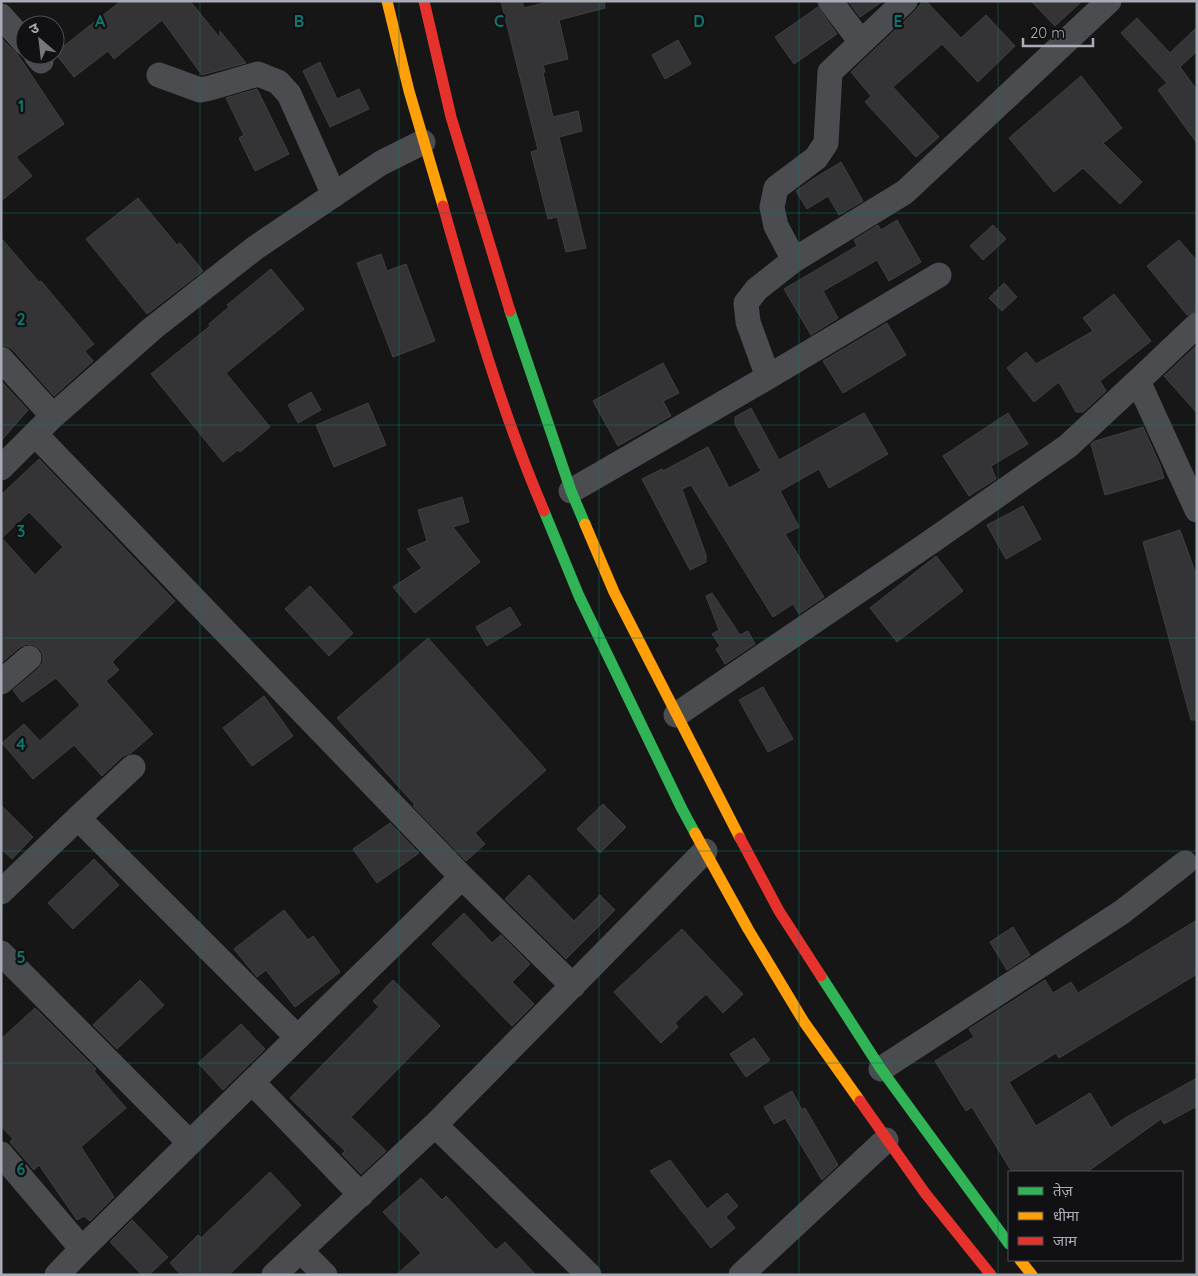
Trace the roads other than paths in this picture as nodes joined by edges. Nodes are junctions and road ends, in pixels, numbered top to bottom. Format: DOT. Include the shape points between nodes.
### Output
graph roads {
  1 [pos="9,1"];
  2 [pos="387,1"];
  3 [pos="424,1"];
  4 [pos="830,1"];
  5 [pos="905,1"];
  6 [pos="1110,1"];
  7 [pos="1,7"];
  8 [pos="1,16"];
  9 [pos="15,32"];
  10 [pos="861,42"];
  11 [pos="159,76"];
  12 [pos="424,142"];
  13 [pos="334,195"];
  14 [pos="794,260"];
  15 [pos="939,275"];
  16 [pos="1197,325"];
  17 [pos="1,359"];
  18 [pos="768,377"];
  19 [pos="1138,382"];
  20 [pos="53,416"];
  21 [pos="35,434"];
  22 [pos="1,468"];
  23 [pos="571,491"];
  24 [pos="1197,510"];
  25 [pos="28,658"];
  26 [pos="1,682"];
  27 [pos="676,715"];
  28 [pos="133,767"];
  29 [pos="78,818"];
  30 [pos="705,851"];
  31 [pos="1185,863"];
  32 [pos="462,877"];
  33 [pos="1,892"];
  34 [pos="1,953"];
  35 [pos="573,986"];
  36 [pos="297,1038"];
  37 [pos="881,1069"];
  38 [pos="252,1082"];
  39 [pos="435,1125"];
  40 [pos="886,1140"];
  41 [pos="190,1143"];
  42 [pos="1,1154"];
  43 [pos="362,1194"];
  44 [pos="1008,1243"];
  45 [pos="82,1249"];
  46 [pos="301,1250"];
  47 [pos="1021,1261"];
  48 [pos="57,1275"];
  49 [pos="274,1275"];
  50 [pos="324,1275"];
  51 [pos="589,1275"];
  52 [pos="741,1275"];
  53 [pos="991,1275"];
  54 [pos="1032,1275"];
  1 -- 7 [label="street"];
  2 -- 12 [label="highway"];
  3 -- 23 [label="highway" via="454,126 513,322"];
  4 -- 10 [label="street"];
  5 -- 10 [label="street"];
  6 -- 14 [label="street" via="905,192"];
  8 -- 9 [label="street"];
  10 -- 14 [label="street" via="830,72 826,144 816,158 776,188 772,207 776,226"];
  11 -- 13 [label="street" via="200,90 258,74 278,82 289,94"];
  12 -- 13 [label="street" via="381,163"];
  12 -- 30 [label="highway" via="478,328 532,484 579,596"];
  13 -- 20 [label="street" via="255,248 153,328"];
  14 -- 18 [label="street" via="756,289 746,303 748,322"];
  15 -- 18 [label="street"];
  16 -- 19 [label="street"];
  17 -- 20 [label="street"];
  18 -- 23 [label="street"];
  19 -- 24 [label="street"];
  19 -- 27 [label="street" via="1068,446"];
  20 -- 21 [label="street"];
  21 -- 22 [label="street"];
  21 -- 32 [label="street"];
  23 -- 27 [label="highway" via="614,592"];
  25 -- 26 [label="street"];
  27 -- 37 [label="highway" via="779,912"];
  28 -- 29 [label="street"];
  29 -- 33 [label="street"];
  29 -- 36 [label="street"];
  30 -- 35 [label="street"];
  30 -- 40 [label="highway" via="804,1022"];
  31 -- 37 [label="street" via="1122,912"];
  32 -- 35 [label="street"];
  32 -- 36 [label="street"];
  34 -- 41 [label="street"];
  35 -- 39 [label="street"];
  36 -- 38 [label="street"];
  37 -- 44 [label="highway"];
  38 -- 41 [label="street"];
  38 -- 43 [label="street"];
  39 -- 43 [label="street"];
  39 -- 51 [label="street"];
  40 -- 52 [label="street"];
  40 -- 53 [label="highway"];
  41 -- 45 [label="street"];
  42 -- 45 [label="street"];
  43 -- 46 [label="street"];
  45 -- 48 [label="street"];
  46 -- 49 [label="street"];
  46 -- 50 [label="street"];
  47 -- 54 [label="highway"];
}
